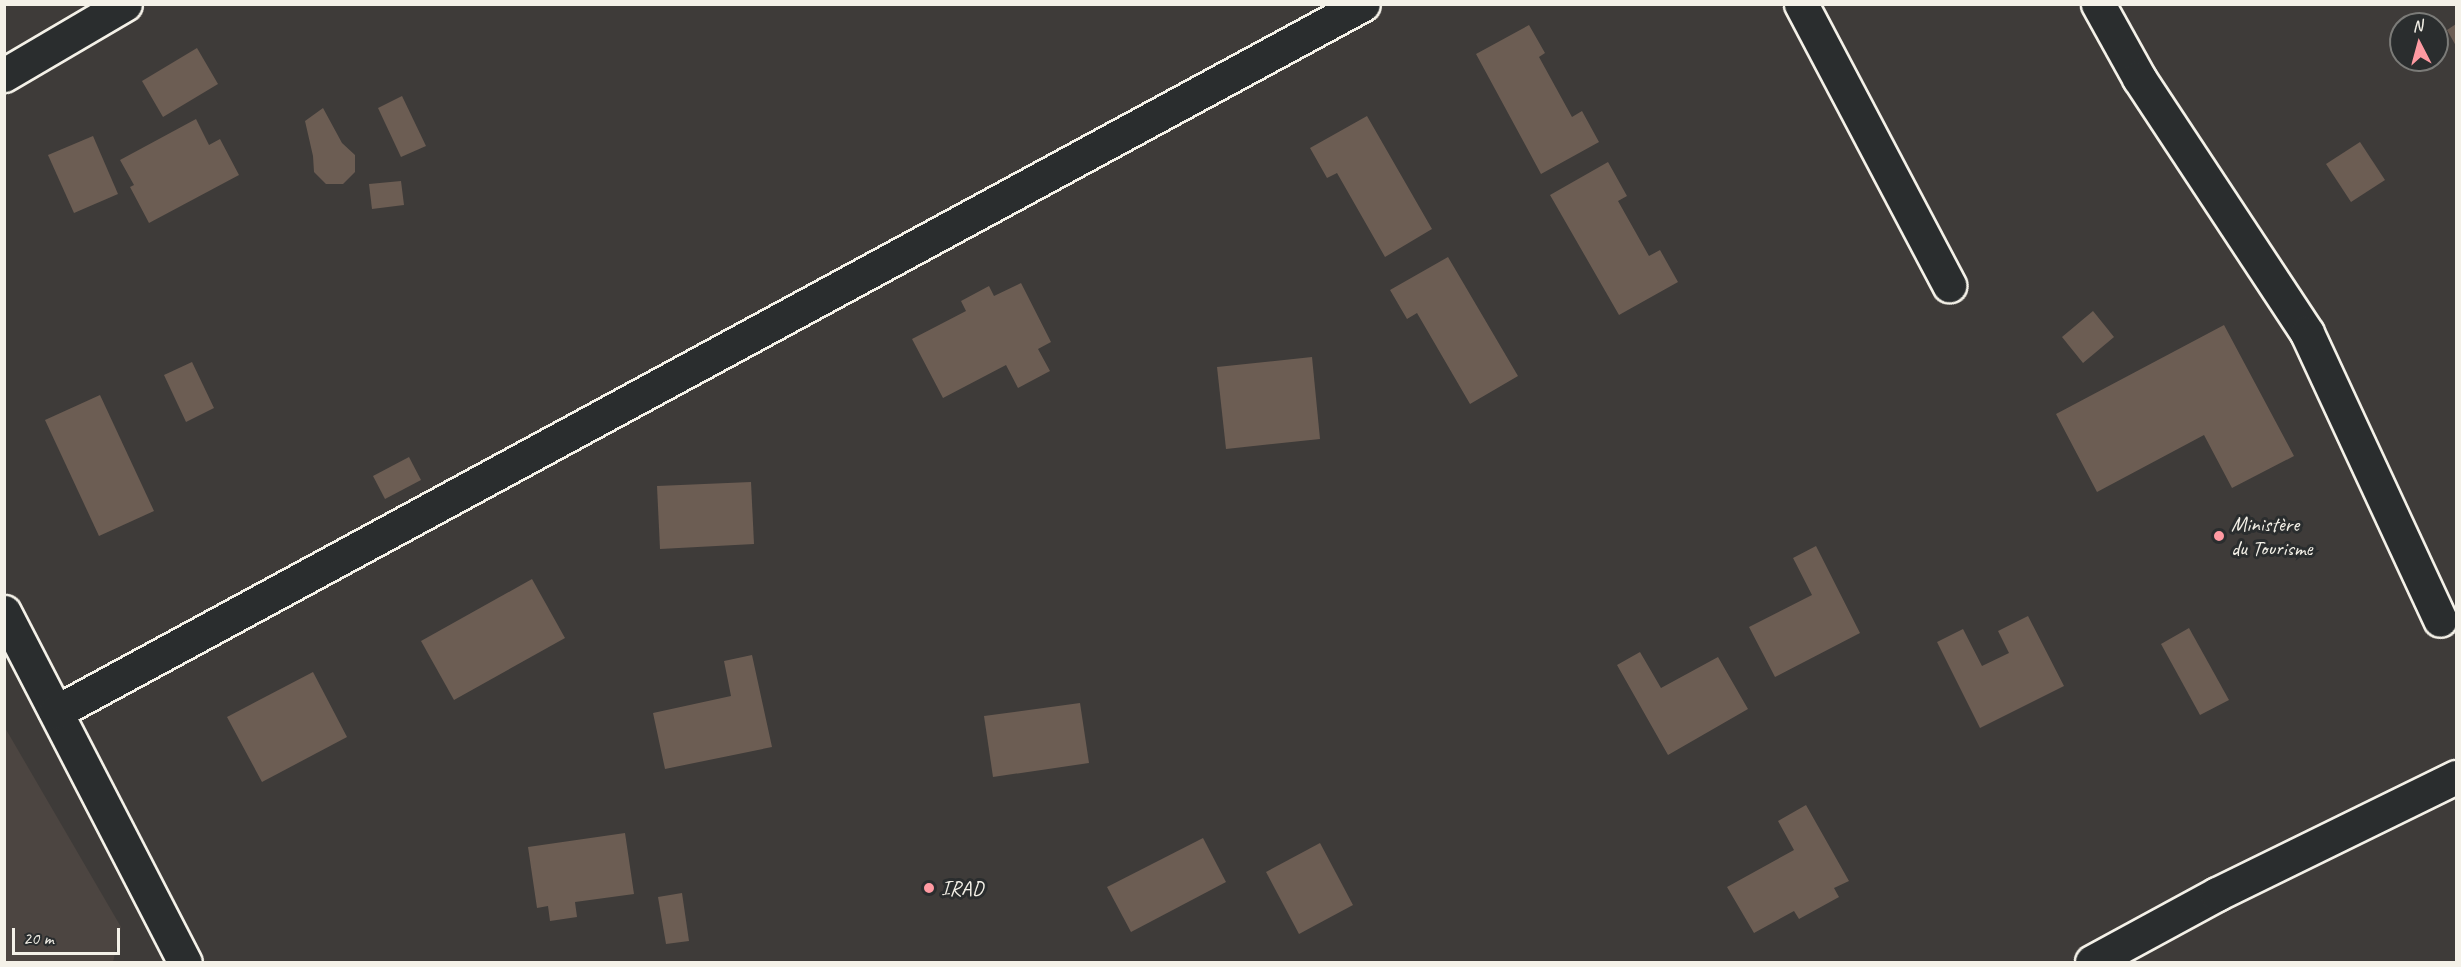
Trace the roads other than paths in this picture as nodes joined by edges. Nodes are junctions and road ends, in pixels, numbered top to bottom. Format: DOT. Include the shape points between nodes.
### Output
graph roads {
  1 [pos="125,4"];
  2 [pos="1363,4"];
  3 [pos="1801,4"];
  4 [pos="2098,4"];
  5 [pos="4,75"];
  6 [pos="1949,285"];
  7 [pos="4,612"];
  8 [pos="2440,620"];
  9 [pos="56,712"];
  10 [pos="2457,777"];
  11 [pos="185,963"];
  12 [pos="2092,963"];
  1 -- 5 [label="street"];
  2 -- 9 [label="street"];
  3 -- 6 [label="street"];
  4 -- 8 [label="street" via="2139,78 2307,333"];
  7 -- 9 [label="street"];
  9 -- 11 [label="street"];
  10 -- 12 [label="street" via="2217,894"];
}
